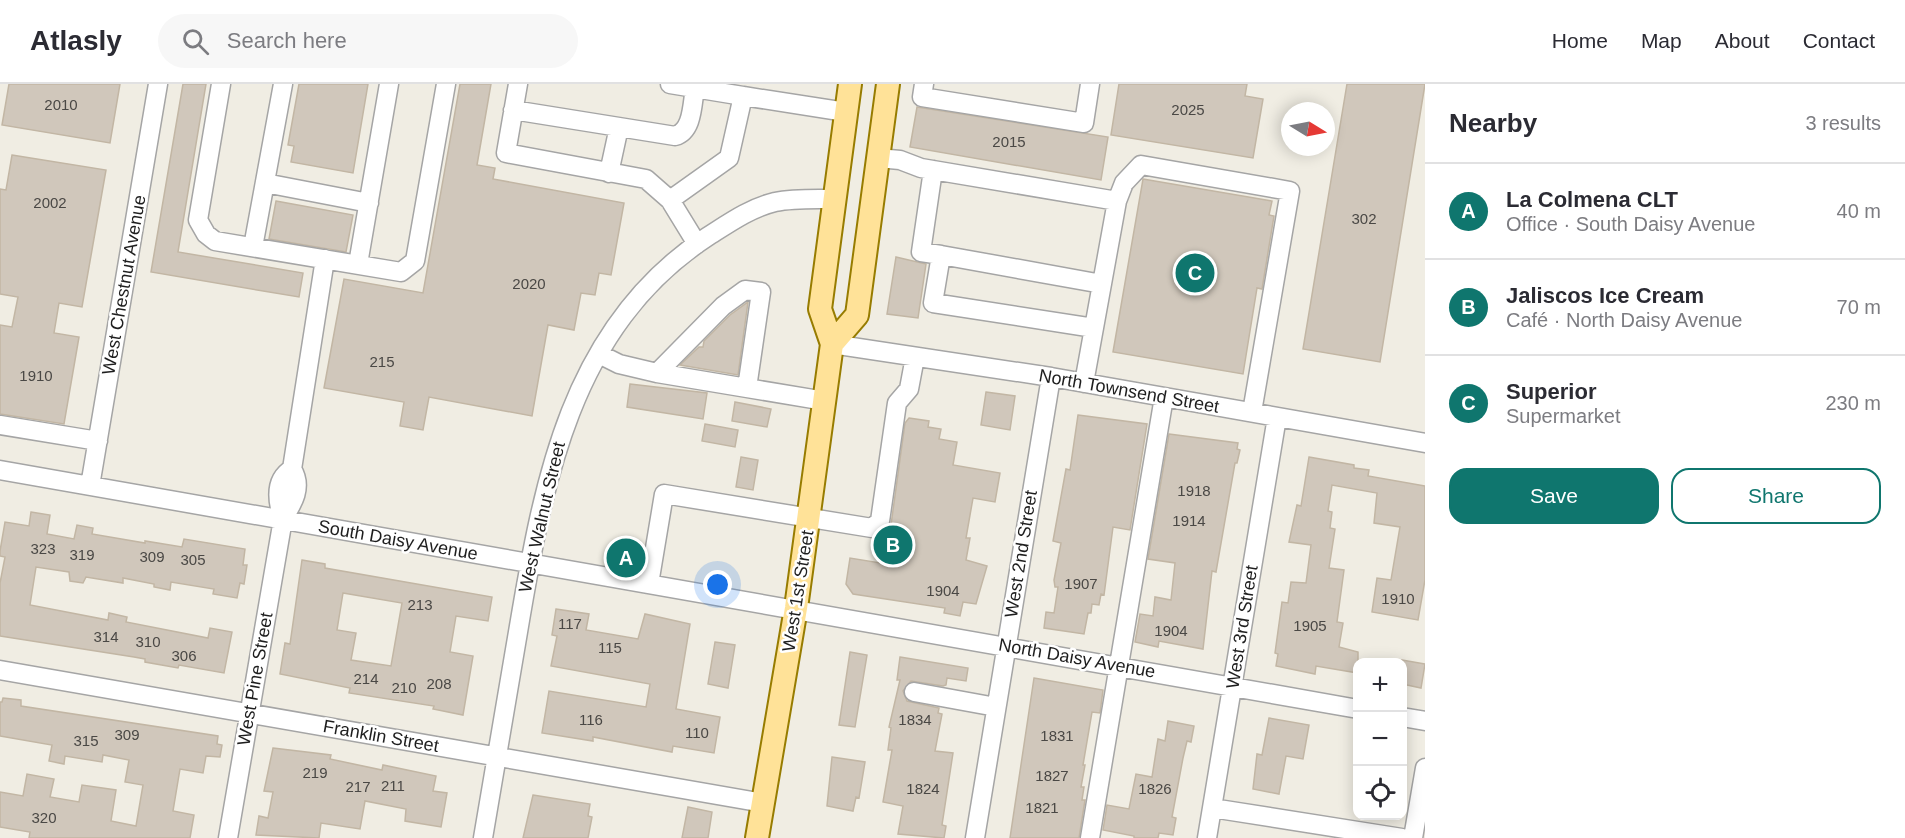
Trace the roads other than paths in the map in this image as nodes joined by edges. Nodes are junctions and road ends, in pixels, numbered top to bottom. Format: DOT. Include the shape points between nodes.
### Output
graph roads {
  1 [pos="158,84"];
  2 [pos="221,84"];
  3 [pos="283,84"];
  4 [pos="389,84"];
  5 [pos="446,84"];
  6 [pos="518,84"];
  7 [pos="670,84"];
  8 [pos="850,84"];
  9 [pos="888,84"];
  10 [pos="924,84"];
  11 [pos="1090,84"];
  12 [pos="695,88"];
  13 [pos="743,96"];
  14 [pos="513,110"];
  15 [pos="846,112"];
  16 [pos="619,127"];
  17 [pos="878,158"];
  18 [pos="933,170"];
  19 [pos="609,173"];
  20 [pos="264,183"];
  21 [pos="834,199"];
  22 [pos="670,200"];
  23 [pos="1117,201"];
  24 [pos="369,203"];
  25 [pos="697,244"];
  26 [pos="253,247"];
  27 [pos="941,255"];
  28 [pos="325,259"];
  29 [pos="358,264"];
  30 [pos="1102,284"];
  31 [pos="1094,328"];
  32 [pos="832,344"];
  33 [pos="599,354"];
  34 [pos="915,357"];
  35 [pos="657,373"];
  36 [pos="1051,377"];
  37 [pos="1084,383"];
  38 [pos="747,388"];
  39 [pos="1164,397"];
  40 [pos="825,401"];
  41 [pos="1252,412"];
  42 [pos="1277,417"];
  43 [pos="0,425"];
  44 [pos="98,441"];
  45 [pos="1425,443"];
  46 [pos="0,470"];
  47 [pos="90,486"];
  48 [pos="283,519"];
  49 [pos="809,519"];
  50 [pos="529,563"];
  51 [pos="649,584"];
  52 [pos="796,608"];
  53 [pos="1006,645"];
  54 [pos="1120,666"];
  55 [pos="0,670"];
  56 [pos="1233,686"];
  57 [pos="914,692"];
  58 [pos="996,707"];
  59 [pos="1353,708"];
  60 [pos="249,713"];
  61 [pos="1407,718"];
  62 [pos="1425,721"];
  63 [pos="497,757"];
  64 [pos="1425,768"];
  65 [pos="763,803"];
  66 [pos="1212,808"];
  67 [pos="228,838"];
  68 [pos="483,838"];
  69 [pos="757,838"];
  70 [pos="975,838"];
  71 [pos="1090,838"];
  72 [pos="1208,838"];
  73 [pos="1402,838"];
  74 [pos="1413,838"];
  1 -- 44 [label="street, West Chestnut Avenue"];
  2 -- 26 [label="street" via="198,220 215,241"];
  3 -- 20 [label="street"];
  4 -- 24 [label="street"];
  5 -- 29 [label="street" via="415,261 401,272"];
  6 -- 14 [label="street"];
  7 -- 12 [label="street"];
  8 -- 15 [label="main road, West 1st Street"];
  9 -- 17 [label="main road"];
  10 -- 11 [label="street" via="922,97 1084,123"];
  12 -- 13 [label="street"];
  12 -- 16 [label="street" via="687,128 681,135"];
  13 -- 15 [label="street"];
  13 -- 22 [label="street" via="729,158"];
  14 -- 16 [label="street"];
  14 -- 19 [label="street" via="506,153"];
  15 -- 21 [label="main road, West 1st Street"];
  16 -- 19 [label="street"];
  17 -- 18 [label="street"];
  17 -- 32 [label="main road" via="857,315"];
  18 -- 23 [label="street"];
  18 -- 27 [label="street" via="921,252"];
  19 -- 22 [label="street" via="646,178"];
  20 -- 24 [label="street"];
  20 -- 26 [label="street"];
  21 -- 25 [label="street, West Walnut Street" via="758,207"];
  21 -- 32 [label="main road, West 1st Street" via="820,309"];
  22 -- 25 [label="street"];
  23 -- 30 [label="street"];
  23 -- 41 [label="street" via="1124,183 1142,165 1290,191"];
  24 -- 29 [label="street"];
  25 -- 33 [label="street, West Walnut Street" via="668,266 641,296"];
  26 -- 28 [label="street"];
  27 -- 30 [label="street"];
  27 -- 31 [label="street" via="933,303"];
  28 -- 29 [label="street"];
  28 -- 48 [label="street, West Pine Street" via="292,469 285,474 277,502"];
  30 -- 31 [label="street"];
  31 -- 37 [label="street"];
  32 -- 34 [label="street, North Townsend Street"];
  32 -- 40 [label="main road, West 1st Street"];
  33 -- 35 [label="street" via="619,364"];
  33 -- 50 [label="street, West Walnut Street" via="572,403 553,456"];
  34 -- 36 [label="street, North Townsend Street"];
  34 -- 49 [label="street" via="909,389 897,404 880,521 872,528"];
  35 -- 38 [label="street"];
  35 -- 38 [label="street" via="723,306 745,290 761,292"];
  36 -- 37 [label="street, North Townsend Street"];
  36 -- 53 [label="street, West 2nd Street"];
  37 -- 39 [label="street, North Townsend Street"];
  38 -- 40 [label="street"];
  39 -- 41 [label="street, North Townsend Street"];
  39 -- 54 [label="street"];
  40 -- 49 [label="main road, West 1st Street"];
  41 -- 42 [label="street, North Townsend Street"];
  42 -- 45 [label="street, North Townsend Street"];
  42 -- 56 [label="street, West 3rd Street"];
  43 -- 44 [label="street"];
  44 -- 47 [label="street, West Chestnut Avenue"];
  46 -- 47 [label="street, South Daisy Avenue"];
  47 -- 48 [label="street, South Daisy Avenue"];
  48 -- 50 [label="street, South Daisy Avenue"];
  48 -- 60 [label="street, West Pine Street"];
  49 -- 51 [label="street" via="664,494"];
  49 -- 52 [label="main road, West 1st Street"];
  50 -- 51 [label="street, South Daisy Avenue"];
  50 -- 63 [label="street, West Walnut Street"];
  51 -- 52 [label="street, South Daisy Avenue"];
  52 -- 53 [label="street, North Daisy Avenue"];
  52 -- 65 [label="main road, West 1st Street"];
  53 -- 54 [label="street, North Daisy Avenue"];
  53 -- 58 [label="street, West 2nd Street"];
  54 -- 56 [label="street, North Daisy Avenue"];
  54 -- 71 [label="street"];
  55 -- 60 [label="street, Franklin Street"];
  56 -- 59 [label="street, North Daisy Avenue"];
  56 -- 66 [label="street, West 3rd Street"];
  57 -- 58 [label="street"];
  58 -- 70 [label="street, West 2nd Street"];
  60 -- 63 [label="street, Franklin Street"];
  60 -- 67 [label="street, West Pine Street"];
  61 -- 62 [label="street"];
  63 -- 65 [label="street, Franklin Street"];
  63 -- 68 [label="street, West Walnut Street"];
  64 -- 74 [label="street"];
  65 -- 69 [label="main road, West 1st Street"];
  66 -- 72 [label="street, West 3rd Street"];
  66 -- 73 [label="street"];
}
